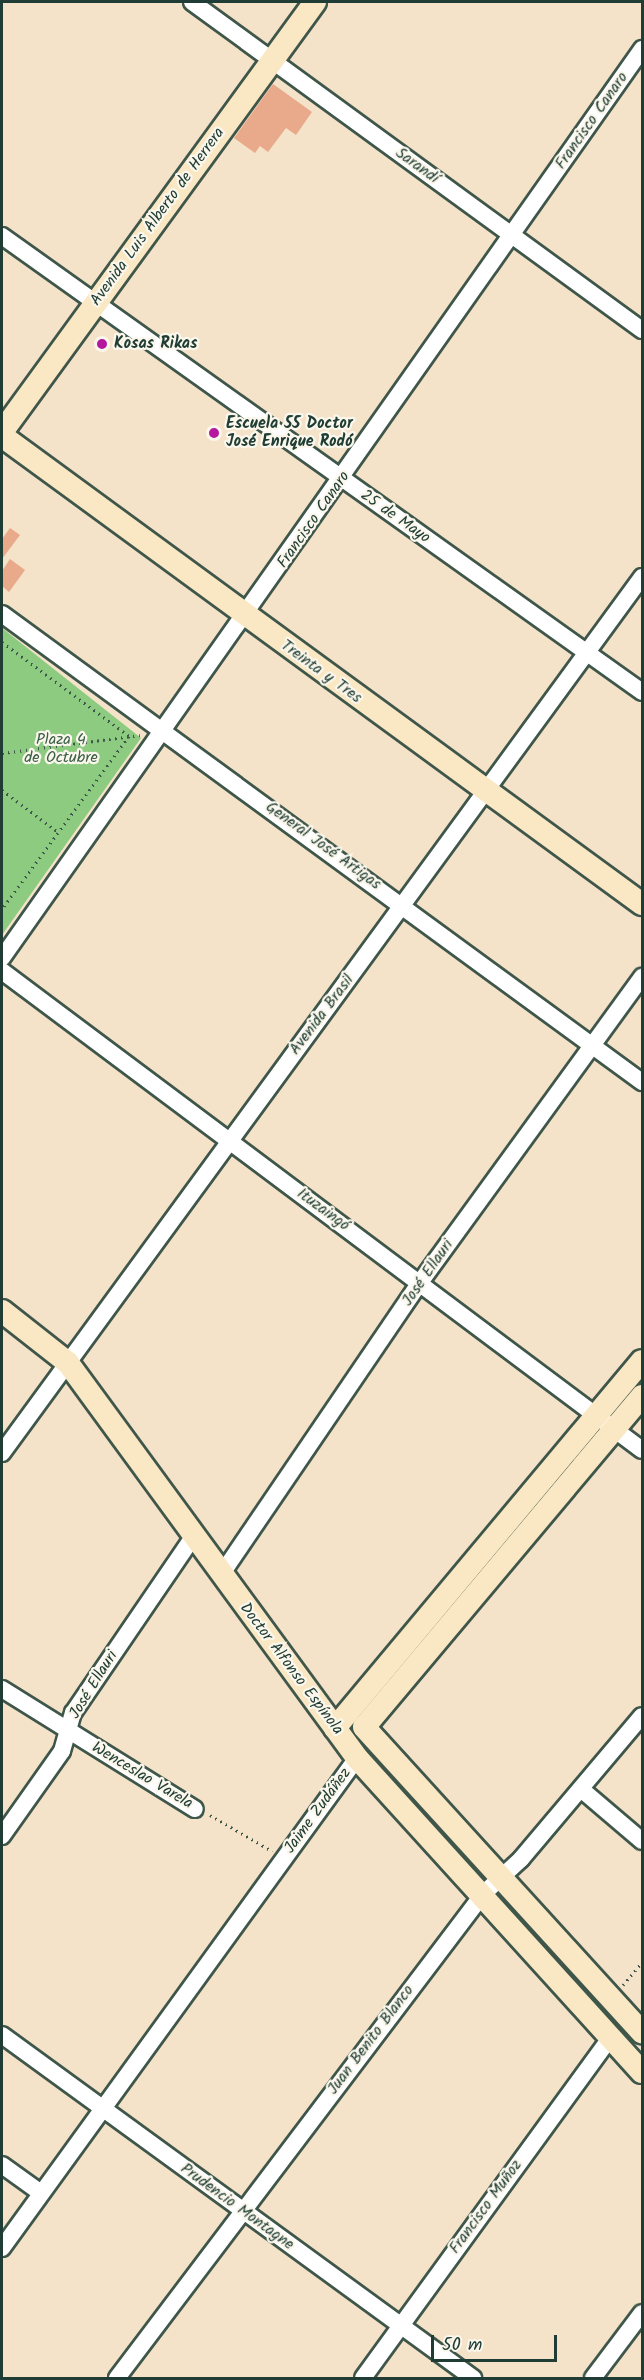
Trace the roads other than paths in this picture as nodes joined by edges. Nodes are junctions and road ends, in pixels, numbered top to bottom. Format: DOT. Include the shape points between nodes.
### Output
graph roads {
  1 [pos="192,2"];
  2 [pos="315,2"];
  3 [pos="642,49"];
  4 [pos="272,59"];
  5 [pos="2,236"];
  6 [pos="512,236"];
  7 [pos="96,303"];
  8 [pos="642,330"];
  9 [pos="2,434"];
  10 [pos="342,479"];
  11 [pos="642,577"];
  12 [pos="2,614"];
  13 [pos="246,617"];
  14 [pos="587,652"];
  15 [pos="642,692"];
  16 [pos="165,731"];
  17 [pos="487,790"];
  18 [pos="642,904"];
  19 [pos="404,905"];
  20 [pos="2,958"];
  21 [pos="2,971"];
  22 [pos="642,977"];
  23 [pos="592,1046"];
  24 [pos="642,1082"];
  25 [pos="228,1141"];
  26 [pos="421,1281"];
  27 [pos="2,1311"];
  28 [pos="642,1361"];
  29 [pos="68,1363"];
  30 [pos="642,1396"];
  31 [pos="596,1415"];
  32 [pos="613,1430"];
  33 [pos="642,1450"];
  34 [pos="2,1453"];
  35 [pos="193,1537"];
  36 [pos="221,1575"];
  37 [pos="2,1689"];
  38 [pos="642,1716"];
  39 [pos="335,1728"];
  40 [pos="68,1731"];
  41 [pos="368,1733"];
  42 [pos="357,1758"];
  43 [pos="581,1789"];
  44 [pos="195,1809"];
  45 [pos="2,1836"];
  46 [pos="642,1841"];
  47 [pos="503,1875"];
  48 [pos="483,1894"];
  49 [pos="642,2032"];
  50 [pos="2,2036"];
  51 [pos="611,2037"];
  52 [pos="642,2072"];
  53 [pos="103,2108"];
  54 [pos="2,2165"];
  55 [pos="41,2193"];
  56 [pos="241,2210"];
  57 [pos="2,2248"];
  58 [pos="642,2313"];
  59 [pos="399,2326"];
  60 [pos="117,2379"];
  61 [pos="363,2379"];
  62 [pos="473,2379"];
  63 [pos="593,2379"];
  1 -- 4 [label="street, Sarandí"];
  2 -- 4 [label="street, Avenida Luis Alberto de Herrera"];
  3 -- 6 [label="street, Francisco Canaro"];
  4 -- 6 [label="street, Sarandí"];
  4 -- 7 [label="street, Avenida Luis Alberto de Herrera"];
  5 -- 7 [label="street, 25 de Mayo"];
  6 -- 8 [label="street, Sarandí"];
  6 -- 10 [label="street, Francisco Canaro"];
  7 -- 9 [label="street, Avenida Luis Alberto de Herrera"];
  7 -- 10 [label="street, 25 de Mayo"];
  9 -- 13 [label="street, Treinta y Tres"];
  10 -- 13 [label="street, Francisco Canaro"];
  10 -- 14 [label="street, 25 de Mayo"];
  11 -- 14 [label="street, Avenida Brasil"];
  12 -- 16 [label="street, General José Artigas"];
  13 -- 16 [label="street, Francisco Canaro"];
  13 -- 17 [label="street, Treinta y Tres"];
  14 -- 15 [label="street, 25 de Mayo"];
  14 -- 17 [label="street, Avenida Brasil"];
  16 -- 19 [label="street, General José Artigas"];
  16 -- 20 [label="street, Francisco Canaro"];
  17 -- 18 [label="street, Treinta y Tres"];
  17 -- 19 [label="street, Avenida Brasil"];
  19 -- 23 [label="street, General José Artigas"];
  19 -- 25 [label="street, Avenida Brasil"];
  21 -- 25 [label="street, Ituzaingó"];
  22 -- 23 [label="street, José Ellauri"];
  23 -- 24 [label="street, General José Artigas"];
  23 -- 26 [label="street, José Ellauri"];
  25 -- 26 [label="street, Ituzaingó"];
  25 -- 29 [label="street, Avenida Brasil"];
  26 -- 31 [label="street, Ituzaingó"];
  26 -- 36 [label="street, José Ellauri"];
  27 -- 29 [label="street, Doctor Alfonso Espínola"];
  28 -- 31 [label="street"];
  29 -- 34 [label="street, Avenida Brasil"];
  29 -- 35 [label="street, Doctor Alfonso Espínola"];
  30 -- 32 [label="street, Jaime Zudáñez"];
  31 -- 32 [label="street, Ituzaingó"];
  31 -- 39 [label="street"];
  32 -- 33 [label="street, Ituzaingó"];
  32 -- 41 [label="street, Jaime Zudáñez"];
  35 -- 36 [label="street, Doctor Alfonso Espínola"];
  35 -- 40 [label="street, José Ellauri" via="73,1713"];
  36 -- 39 [label="street, Doctor Alfonso Espínola"];
  37 -- 40 [label="street, Wenceslao Varela"];
  38 -- 43 [label="street, Juan Benito Blanco"];
  39 -- 41 [label="street"];
  39 -- 42 [label="street, Doctor Alfonso Espínola"];
  40 -- 44 [label="street, Wenceslao Varela"];
  40 -- 45 [label="street, José Ellauri" via="62,1751"];
  41 -- 42 [label="street, Jaime Zudáñez"];
  41 -- 47 [label="street"];
  42 -- 48 [label="street, Doctor Alfonso Espínola"];
  42 -- 53 [label="street, Jaime Zudáñez"];
  43 -- 46 [label="street"];
  43 -- 47 [label="street, Juan Benito Blanco"];
  47 -- 48 [label="street, Juan Benito Blanco"];
  47 -- 49 [label="street"];
  48 -- 51 [label="street, Doctor Alfonso Espínola"];
  48 -- 56 [label="street, Juan Benito Blanco"];
  50 -- 53 [label="street, Prudencio Montagne"];
  51 -- 52 [label="street, Doctor Alfonso Espínola"];
  51 -- 59 [label="street, Francisco Muñoz"];
  53 -- 55 [label="street, Jaime Zudáñez"];
  53 -- 56 [label="street, Prudencio Montagne"];
  54 -- 55 [label="street"];
  55 -- 57 [label="street, Jaime Zudáñez"];
  56 -- 59 [label="street, Prudencio Montagne"];
  56 -- 60 [label="street, Juan Benito Blanco"];
  58 -- 63 [label="street"];
  59 -- 61 [label="street, Francisco Muñoz"];
  59 -- 62 [label="street, Prudencio Montagne"];
}
